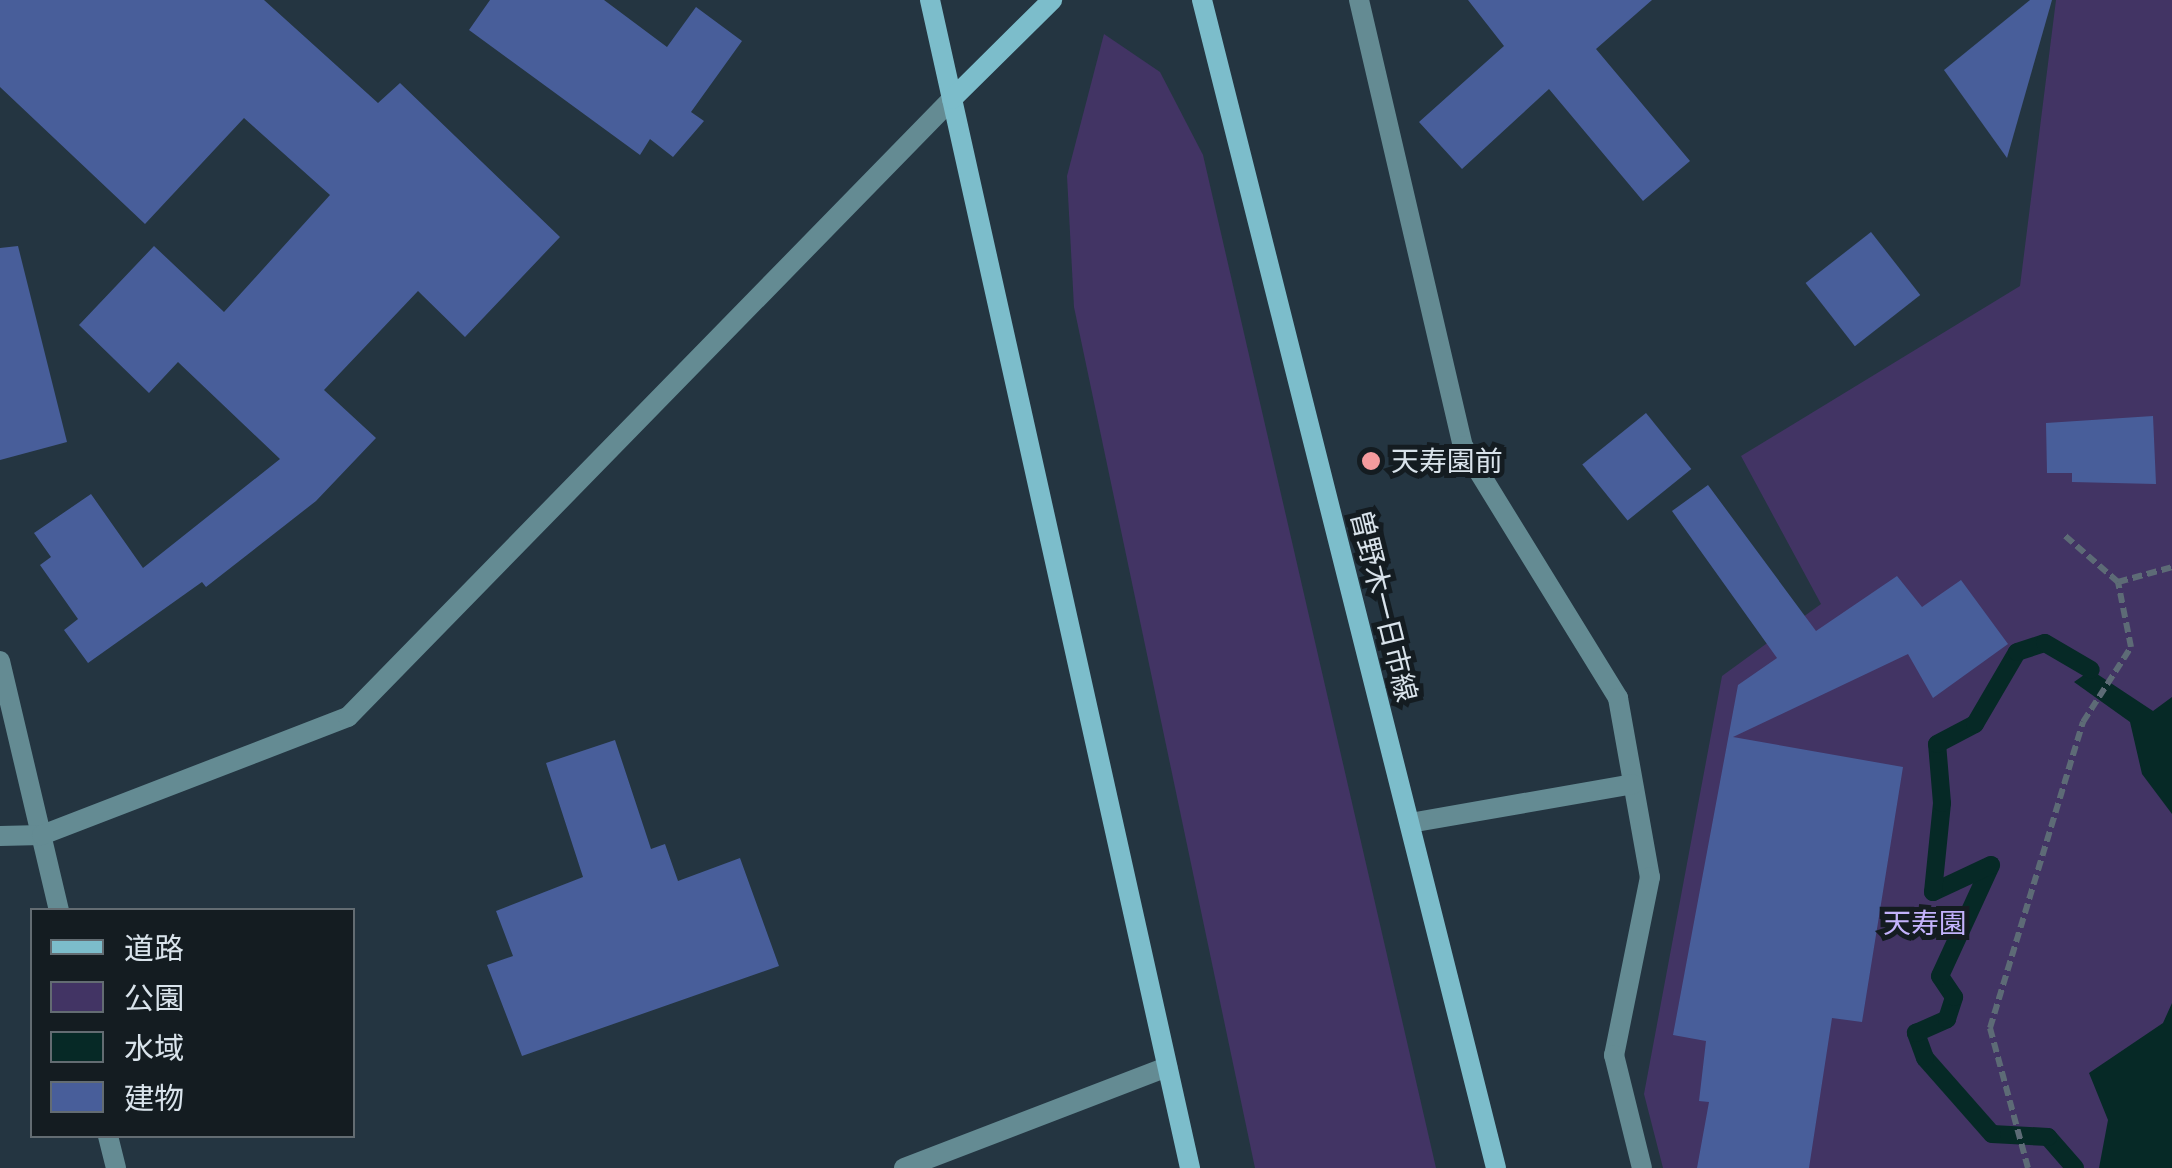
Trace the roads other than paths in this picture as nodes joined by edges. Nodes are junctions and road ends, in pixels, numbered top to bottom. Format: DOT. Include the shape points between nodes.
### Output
graph roads {
  1 [pos="930,0"];
  2 [pos="1052,0"];
  3 [pos="1202,0"];
  4 [pos="1359,0"];
  5 [pos="952,99"];
  6 [pos="0,661"];
  7 [pos="1633,784"];
  8 [pos="1410,823"];
  9 [pos="42,834"];
  10 [pos="0,836"];
  11 [pos="59,908"];
  12 [pos="1167,1067"];
  13 [pos="108,1138"];
  14 [pos="116,1168"];
  15 [pos="904,1168"];
  16 [pos="1190,1168"];
  17 [pos="1496,1168"];
  18 [pos="1642,1168"];
  1 -- 5 [label="main road"];
  2 -- 5 [label="main road"];
  3 -- 8 [label="main road, 曽野木一日市線"];
  4 -- 7 [label="street" via="1464,446 1618,698"];
  5 -- 9 [label="street" via="348,717"];
  5 -- 12 [label="main road"];
  6 -- 9 [label="street"];
  7 -- 8 [label="street"];
  7 -- 18 [label="street" via="1650,877 1614,1055"];
  8 -- 17 [label="main road, 曽野木一日市線"];
  9 -- 10 [label="street"];
  9 -- 11 [label="street"];
  12 -- 15 [label="street"];
  12 -- 16 [label="main road"];
  13 -- 14 [label="street"];
}
